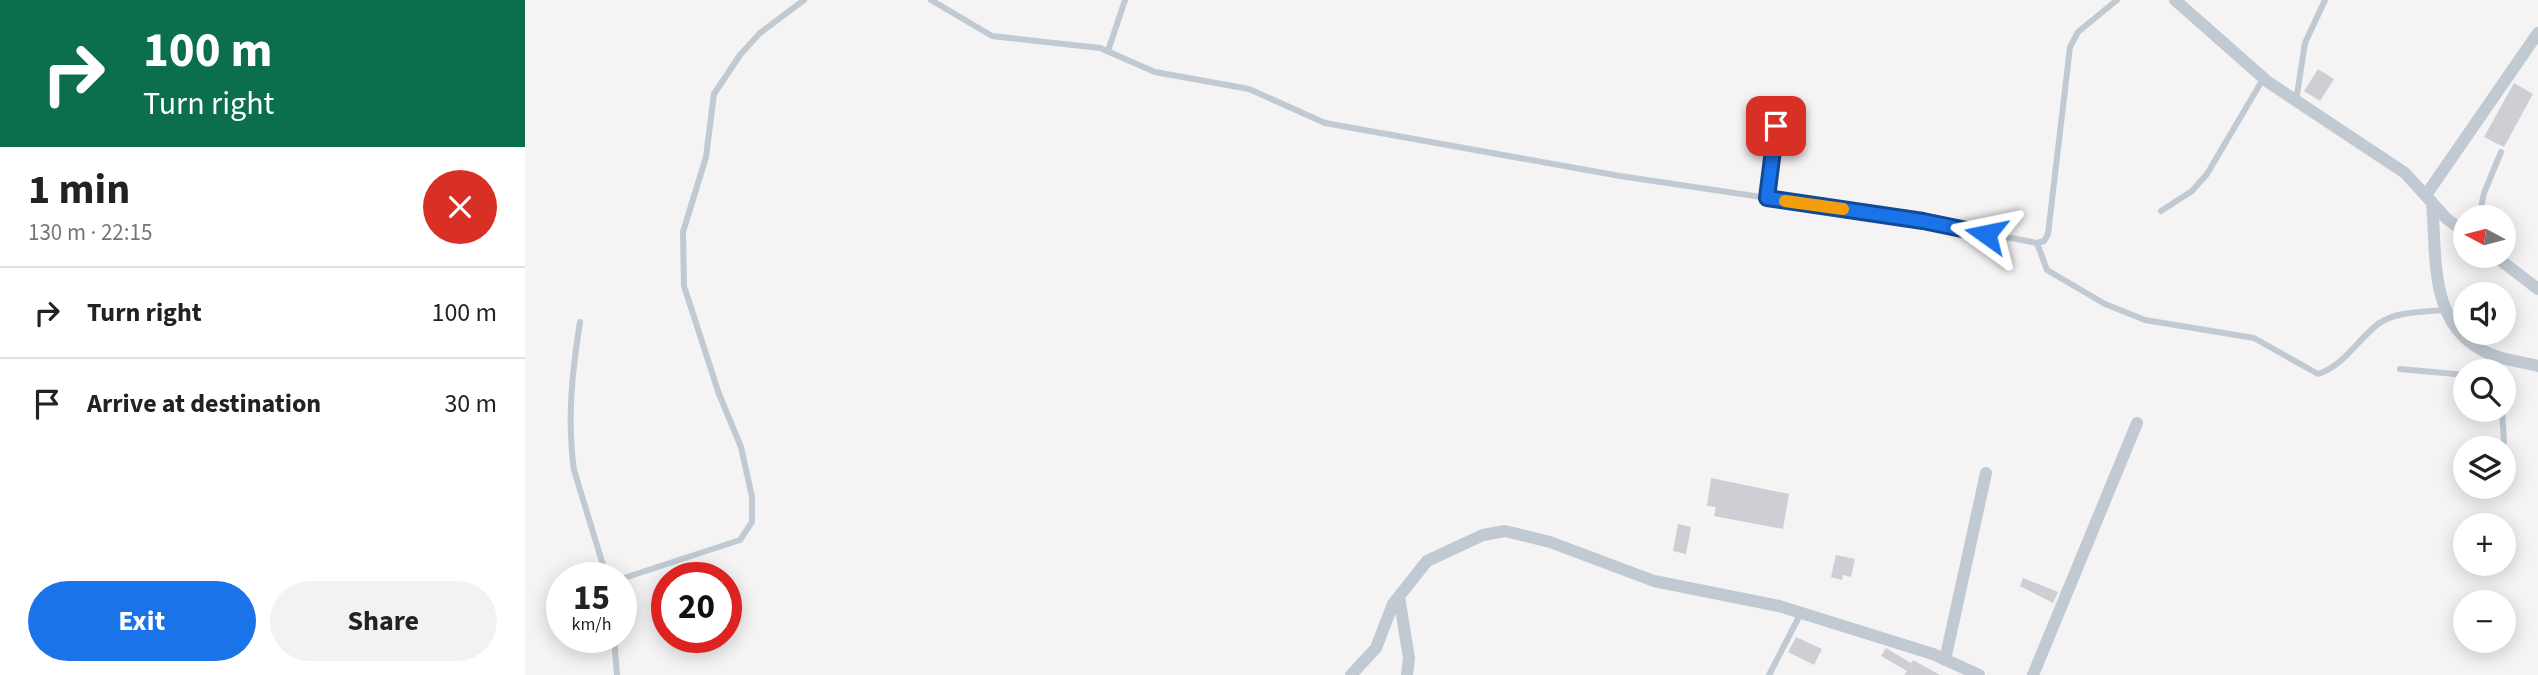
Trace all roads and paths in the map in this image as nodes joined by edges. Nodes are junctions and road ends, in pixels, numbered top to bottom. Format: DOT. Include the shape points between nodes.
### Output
graph roads {
  1 [pos="804,0"];
  2 [pos="931,0"];
  3 [pos="1125,0"];
  4 [pos="2117,0"];
  5 [pos="2175,0"];
  6 [pos="2325,0"];
  7 [pos="2538,33"];
  8 [pos="1108,51"];
  9 [pos="2264,78"];
  10 [pos="2296,101"];
  11 [pos="1776,126"];
  12 [pos="2501,152"];
  13 [pos="1767,198"];
  14 [pos="2429,199"];
  15 [pos="2482,205"];
  16 [pos="2161,211"];
  17 [pos="2453,221"];
  18 [pos="2037,243"];
  19 [pos="2511,268"];
  20 [pos="2538,289"];
  21 [pos="2443,310"];
  22 [pos="580,322"];
  23 [pos="2538,366"];
  24 [pos="2400,369"];
  25 [pos="2453,374"];
  26 [pos="2137,423"];
  27 [pos="1986,473"];
  28 [pos="602,562"];
  29 [pos="637,574"];
  30 [pos="1399,597"];
  31 [pos="1801,613"];
  32 [pos="615,653"];
  33 [pos="1945,660"];
  34 [pos="617,675"];
  35 [pos="1351,675"];
  36 [pos="1407,675"];
  37 [pos="1769,675"];
  38 [pos="1979,675"];
  39 [pos="2033,675"];
  1 -- 29 [label="lane" via="760,33 714,94 706,157 683,232 684,286 741,447 752,497 752,522 740,540"];
  2 -- 8 [label="lane" via="992,36"];
  3 -- 8 [label="lane"];
  4 -- 18 [label="lane" via="2078,32 2070,47 2048,234"];
  5 -- 9 [label="street"];
  6 -- 10 [label="lane" via="2305,43"];
  7 -- 14 [label="street"];
  8 -- 13 [label="lane" via="1155,72 1249,89 1325,123"];
  9 -- 10 [label="street"];
  9 -- 16 [label="lane" via="2207,174 2192,191"];
  10 -- 14 [label="street" via="2405,173"];
  11 -- 13 [label="lane"];
  12 -- 15 [label="lane"];
  13 -- 18 [label="lane"];
  14 -- 17 [label="street"];
  14 -- 21 [label="street"];
  18 -- 21 [label="lane" via="2047,270 2105,304 2145,320 2254,338 2318,374 2336,366 2377,324"];
  19 -- 20 [label="street"];
  21 -- 23 [label="street" via="2466,341 2504,363"];
  22 -- 28 [label="lane" via="568,409 574,470"];
  24 -- 25 [label="lane"];
  26 -- 39 [label="street"];
  27 -- 33 [label="street"];
  30 -- 31 [label="street" via="1427,561 1483,534 1505,531 1550,542 1654,581"];
  30 -- 35 [label="street" via="1375,648"];
  30 -- 36 [label="street" via="1409,658"];
  31 -- 33 [label="street"];
  31 -- 37 [label="lane"];
  32 -- 34 [label="lane"];
  33 -- 38 [label="street"];
}
